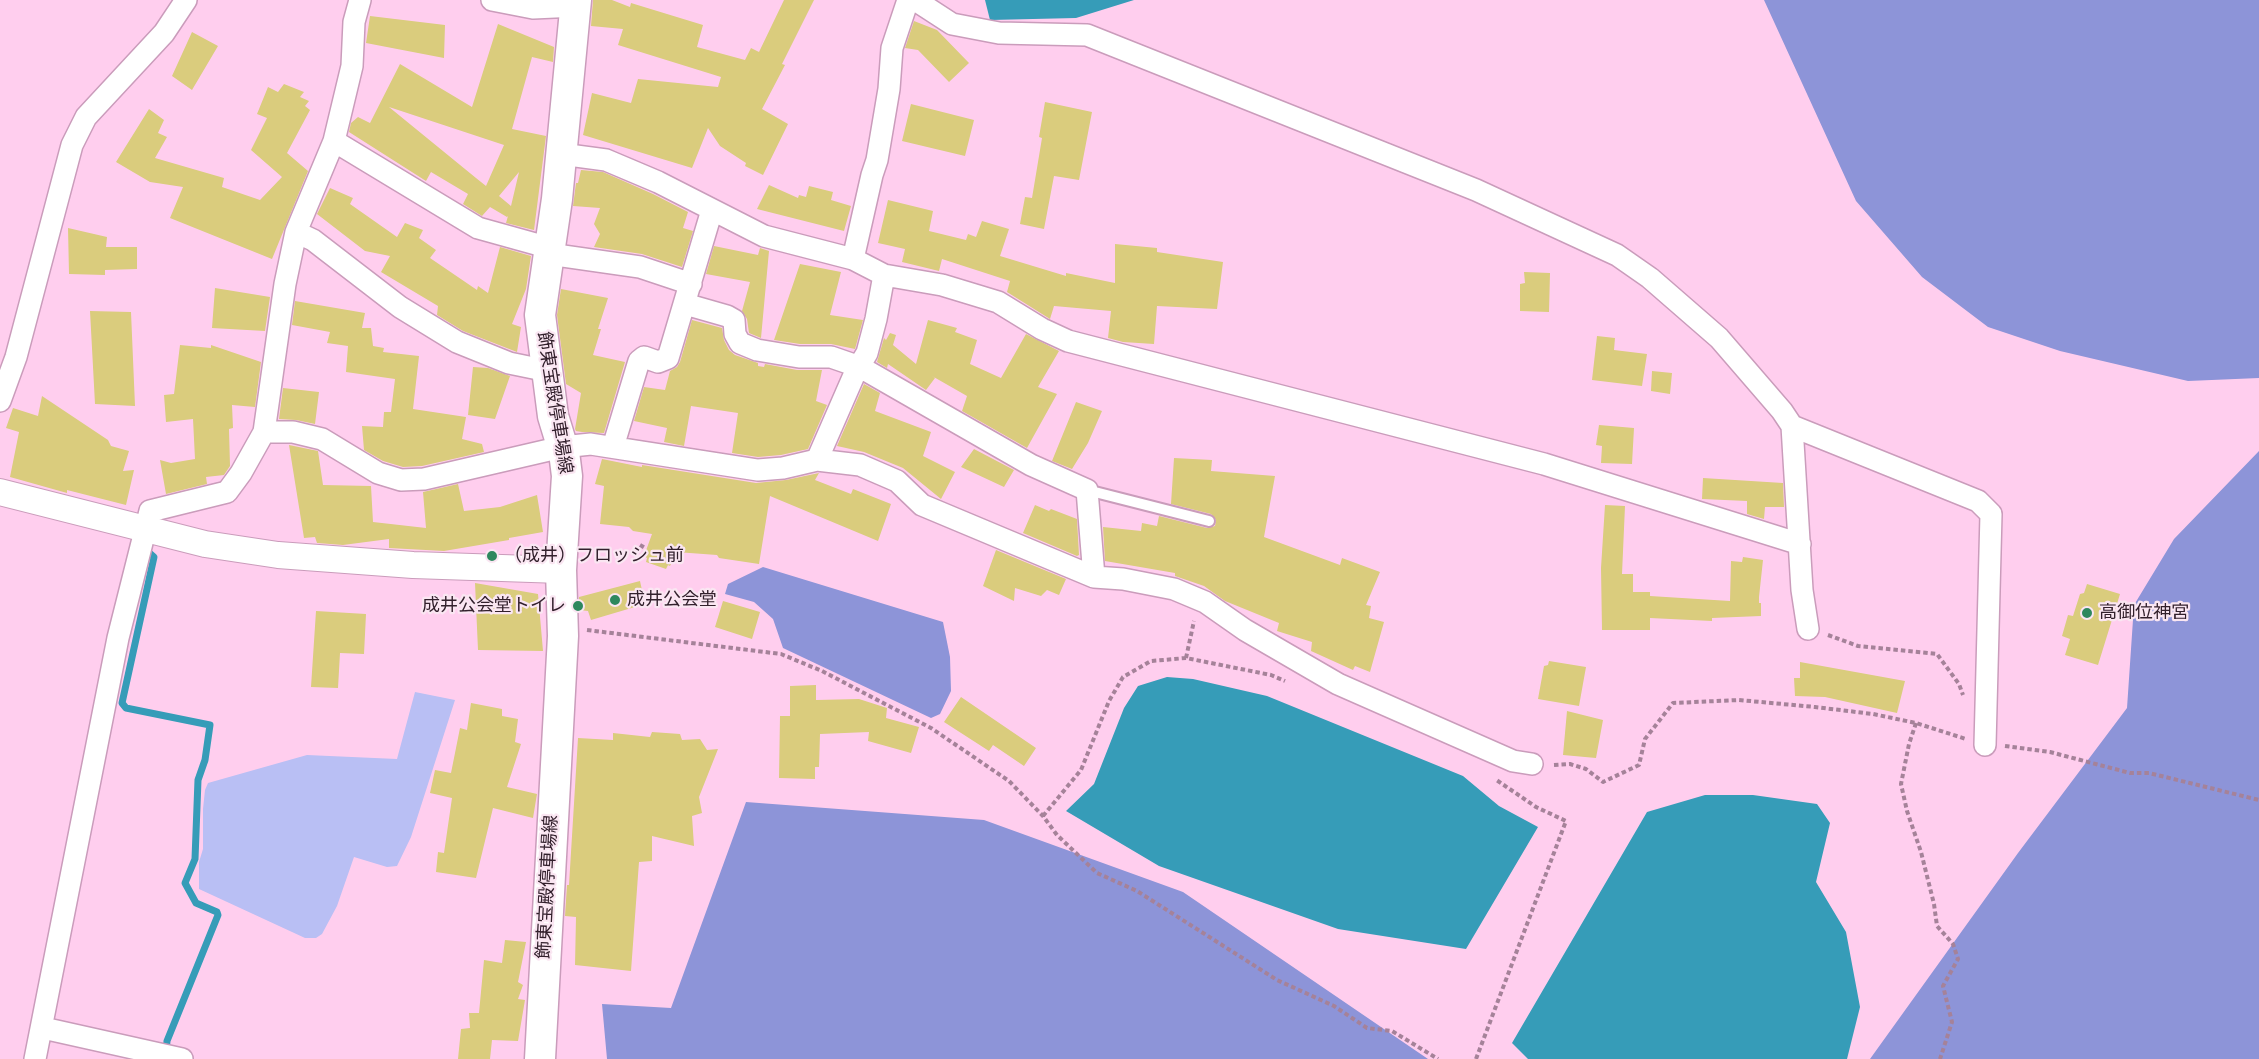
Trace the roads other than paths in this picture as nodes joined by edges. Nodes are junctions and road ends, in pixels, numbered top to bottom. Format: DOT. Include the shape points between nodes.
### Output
graph roads {
  1 [pos="186,0"];
  2 [pos="360,0"];
  3 [pos="492,0"];
  4 [pos="908,0"];
  5 [pos="915,0"];
  6 [pos="577,3"];
  7 [pos="334,141"];
  8 [pos="561,154"];
  9 [pos="712,210"];
  10 [pos="296,232"];
  11 [pos="550,251"];
  12 [pos="852,258"];
  13 [pos="884,275"];
  14 [pos="688,294"];
  15 [pos="860,367"];
  16 [pos="548,371"];
  17 [pos="0,401"];
  18 [pos="1792,426"];
  19 [pos="264,432"];
  20 [pos="562,447"];
  21 [pos="613,447"];
  22 [pos="817,460"];
  23 [pos="1087,490"];
  24 [pos="0,492"];
  25 [pos="1209,521"];
  26 [pos="146,532"];
  27 [pos="1800,544"];
  28 [pos="561,570"];
  29 [pos="1094,577"];
  30 [pos="1808,629"];
  31 [pos="1985,745"];
  32 [pos="1532,764"];
  33 [pos="43,1028"];
  34 [pos="179,1058"];
  35 [pos="35,1059"];
  36 [pos="540,1059"];
  1 -- 17 [label="street" via="164,33 86,117 72,145 22,335"];
  2 -- 7 [label="street" via="354,22 352,66"];
  3 -- 6 [label="street" via="533,8"];
  4 -- 12 [label="street" via="892,48 877,160"];
  5 -- 18 [label="street" via="952,24 999,33 1087,35 1476,190 1617,255 1719,338"];
  6 -- 8 [label="main road, 飾東宝殿停車場線"];
  7 -- 10 [label="street"];
  7 -- 11 [label="street" via="478,228"];
  8 -- 9 [label="street" via="606,160"];
  8 -- 11 [label="main road, 飾東宝殿停車場線"];
  9 -- 12 [label="street" via="764,236"];
  9 -- 14 [label="street"];
  10 -- 16 [label="street" via="313,240 400,307 457,342 509,363"];
  10 -- 19 [label="street"];
  11 -- 14 [label="street" via="640,267"];
  11 -- 16 [label="main road, 飾東宝殿停車場線" via="540,315"];
  12 -- 13 [label="street"];
  13 -- 15 [label="street" via="876,319"];
  13 -- 27 [label="street" via="942,285 998,302 1068,341 1544,464"];
  14 -- 15 [label="street" via="734,320 740,343 799,357 831,357"];
  14 -- 21 [label="street" via="668,358 658,362 644,357 639,361"];
  15 -- 22 [label="street"];
  15 -- 23 [label="street" via="1031,465"];
  16 -- 20 [label="main road, 飾東宝殿停車場線" via="553,416"];
  18 -- 27 [label="street"];
  18 -- 31 [label="street" via="1978,501 1990,514"];
  19 -- 20 [label="street" via="293,432 322,439 378,473 401,480 424,479"];
  19 -- 26 [label="street" via="227,492 150,511"];
  20 -- 21 [label="street"];
  20 -- 28 [label="main road, 飾東宝殿停車場線" via="567,476"];
  21 -- 22 [label="street" via="758,470"];
  22 -- 29 [label="street" via="860,465 897,481 922,505"];
  23 -- 25 [label="lane"];
  23 -- 29 [label="street"];
  24 -- 26 [label="street"];
  26 -- 28 [label="street" via="278,555"];
  26 -- 33 [label="street" via="118,638"];
  27 -- 30 [label="street"];
  28 -- 36 [label="main road, 飾東宝殿停車場線" via="563,636"];
  29 -- 32 [label="street" via="1174,589 1205,602 1338,684 1513,761"];
  33 -- 34 [label="street"];
  33 -- 35 [label="street"];
}
